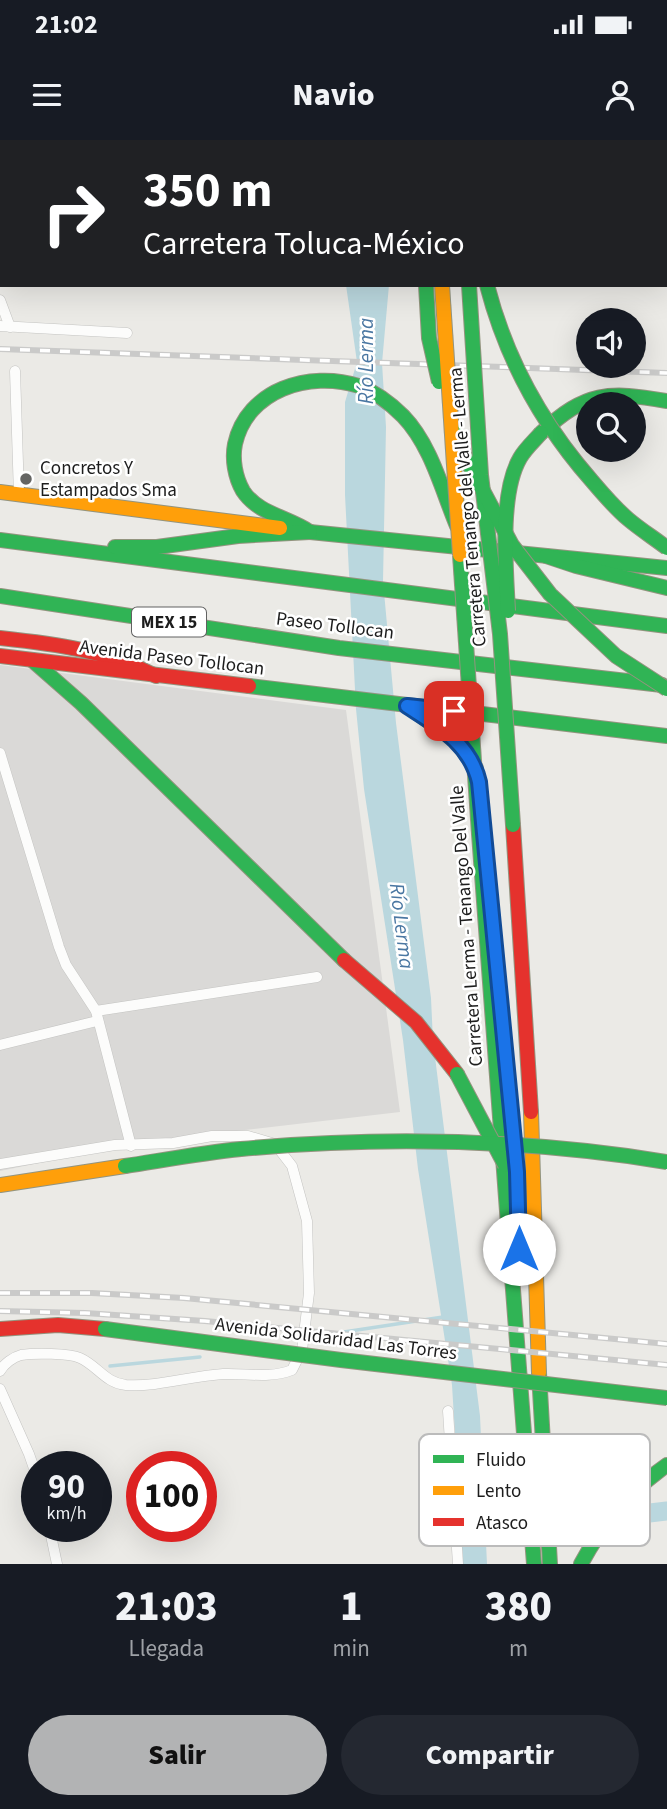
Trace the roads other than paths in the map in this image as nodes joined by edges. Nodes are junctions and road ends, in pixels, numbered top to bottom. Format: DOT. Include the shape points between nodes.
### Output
graph roads {
  1 [pos="426,287"];
  2 [pos="442,287"];
  3 [pos="469,287"];
  4 [pos="487,287"];
  5 [pos="0,299"];
  6 [pos="5,326"];
  7 [pos="127,333"];
  8 [pos="15,372"];
  9 [pos="667,401"];
  10 [pos="0,492"];
  11 [pos="19,495"];
  12 [pos="457,526"];
  13 [pos="310,532"];
  14 [pos="0,540"];
  15 [pos="54,548"];
  16 [pos="667,548"];
  17 [pos="507,551"];
  18 [pos="546,556"];
  19 [pos="667,568"];
  20 [pos="667,588"];
  21 [pos="0,596"];
  22 [pos="667,626"];
  23 [pos="500,634"];
  24 [pos="0,638"];
  25 [pos="0,656"];
  26 [pos="32,660"];
  27 [pos="156,676"];
  28 [pos="667,687"];
  29 [pos="403,705"];
  30 [pos="667,736"];
  31 [pos="0,753"];
  32 [pos="2,765"];
  33 [pos="317,977"];
  34 [pos="97,1016"];
  35 [pos="0,1045"];
  36 [pos="131,1146"];
  37 [pos="667,1161"];
  38 [pos="0,1164"];
  39 [pos="505,1165"];
  40 [pos="0,1185"];
  41 [pos="512,1299"];
  42 [pos="0,1329"];
  43 [pos="0,1370"];
  44 [pos="0,1389"];
  45 [pos="667,1398"];
  46 [pos="448,1411"];
  47 [pos="450,1434"];
  48 [pos="523,1434"];
  49 [pos="542,1434"];
  50 [pos="28,1451"];
  51 [pos="667,1465"];
  52 [pos="650,1478"];
  53 [pos="53,1542"];
  54 [pos="457,1546"];
  55 [pos="533,1546"];
  56 [pos="549,1546"];
  57 [pos="590,1546"];
  58 [pos="58,1564"];
  59 [pos="458,1564"];
  60 [pos="534,1564"];
  61 [pos="550,1564"];
  62 [pos="581,1564"];
  1 -- 28 [label="main road, bridge" via="429,338 441,391 466,457 512,545 550,594 616,656"];
  2 -- 12 [label="main road, Carretera Lerma - Tenango Del Valle, bridge"];
  3 -- 23 [label="main road, Carretera Tenango del Valle - Lerma, bridge" via="481,475"];
  4 -- 16 [label="main road, bridge" via="511,358 544,420 576,464 627,518"];
  5 -- 6 [label="street"];
  6 -- 7 [label="street"];
  8 -- 11 [label="street"];
  9 -- 17 [label="main road, bridge" via="592,399 574,405 541,433 519,459 510,486"];
  10 -- 11 [label="main road"];
  11 -- 13 [label="main road"];
  12 -- 13 [label="main road" via="404,417 374,394 344,383 309,381 281,388 253,404 240,424 234,466 246,495 259,507"];
  12 -- 39 [label="main road, Carretera Lerma - Tenango Del Valle, bridge"];
  13 -- 15 [label="main road" via="158,547"];
  13 -- 17 [label="main road, bridge"];
  14 -- 15 [label="main road"];
  15 -- 22 [label="main road"];
  17 -- 18 [label="main road, bridge"];
  17 -- 23 [label="main road, bridge" via="508,619"];
  18 -- 19 [label="main road"];
  18 -- 20 [label="main road" via="566,565"];
  21 -- 28 [label="main road, Paseo Tollocan / MEX 15" via="339,648"];
  23 -- 49 [label="main road, Carretera Tenango del Valle - Lerma, bridge" via="532,1125"];
  24 -- 27 [label="main road" via="112,654"];
  25 -- 26 [label="main road, Avenida Paseo Tollocan"];
  26 -- 27 [label="main road, Avenida Paseo Tollocan"];
  26 -- 39 [label="main road, bridge" via="355,970 416,1022 457,1074"];
  27 -- 29 [label="main road, Avenida Paseo Tollocan"];
  29 -- 30 [label="main road, Avenida Paseo Tollocan"];
  29 -- 41 [label="main road" via="448,733 469,755 481,793 519,1213"];
  31 -- 32 [label="street"];
  32 -- 34 [label="street" via="59,947"];
  33 -- 34 [label="street"];
  34 -- 35 [label="street"];
  34 -- 36 [label="street"];
  36 -- 38 [label="street"];
  36 -- 43 [label="street" via="248,1136 275,1144 283,1152 292,1166 307,1221 309,1293 298,1363 281,1374 223,1374 136,1385 111,1382 78,1357 65,1355 19,1355"];
  37 -- 40 [label="main road, bridge" via="551,1148 384,1142 241,1149"];
  39 -- 41 [label="main road, Carretera Lerma - Tenango Del Valle"];
  41 -- 48 [label="main road, Carretera Lerma - Tenango Del Valle"];
  42 -- 45 [label="main road, Avenida Solidaridad Las Torres, bridge" via="58,1325 105,1329"];
  44 -- 50 [label="street"];
  46 -- 47 [label="street"];
  51 -- 52 [label="main road"];
  53 -- 58 [label="street"];
  54 -- 59 [label="street"];
  55 -- 60 [label="main road, Carretera Lerma - Tenango Del Valle"];
  56 -- 61 [label="main road, Carretera Tenango del Valle - Lerma, bridge"];
  57 -- 62 [label="main road"];
}
